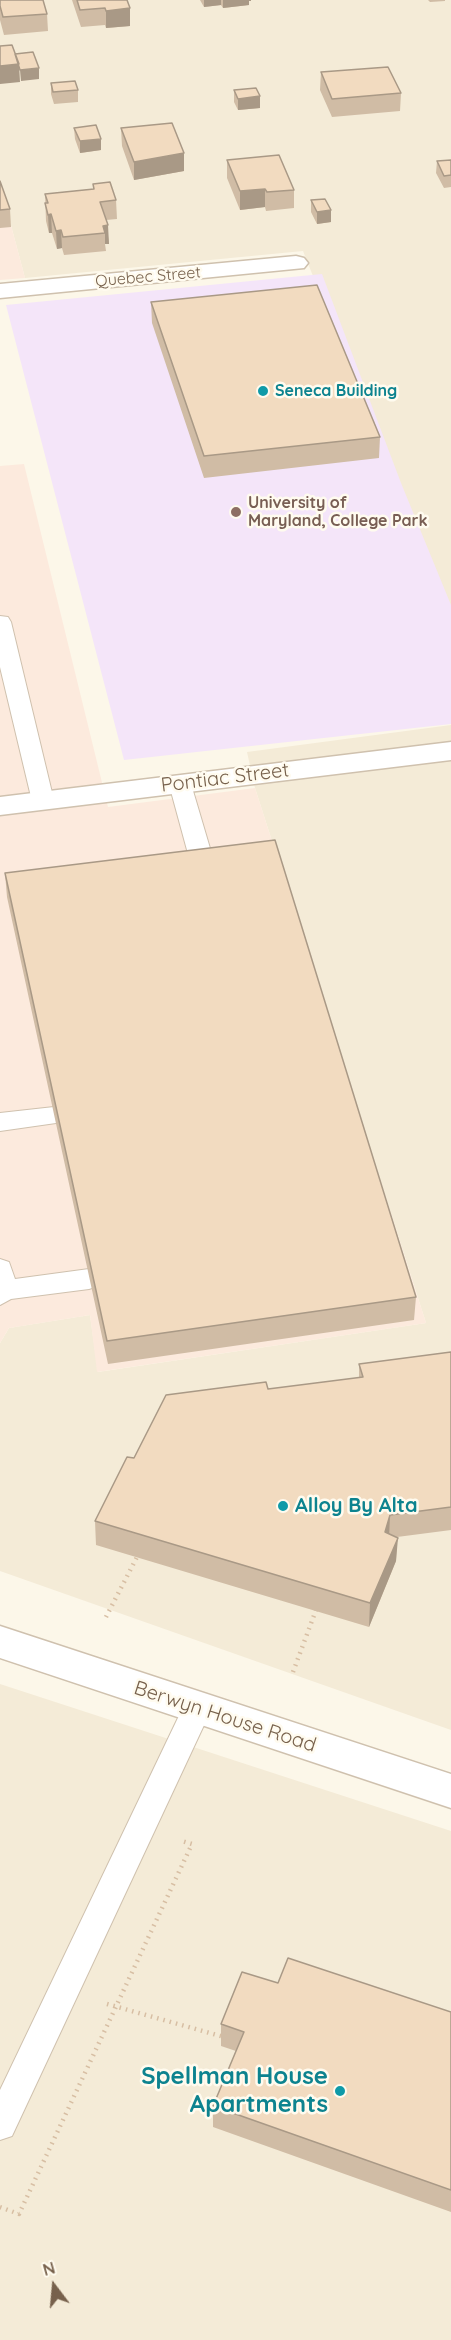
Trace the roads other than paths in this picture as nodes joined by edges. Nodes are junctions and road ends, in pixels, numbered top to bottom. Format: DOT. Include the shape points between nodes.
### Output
graph roads {
  1 [pos="296,263"];
  2 [pos="1,288"];
  3 [pos="0,622"];
  4 [pos="451,751"];
  5 [pos="180,784"];
  6 [pos="43,801"];
  7 [pos="0,806"];
  8 [pos="205,872"];
  9 [pos="54,1116"];
  10 [pos="0,1122"];
  11 [pos="89,1279"];
  12 [pos="1,1285"];
  13 [pos="0,1642"];
  14 [pos="197,1708"];
  15 [pos="451,1791"];
  16 [pos="0,2125"];
  1 -- 2 [label="street, Quebec Street"];
  3 -- 6 [label="lane"];
  4 -- 5 [label="street, Pontiac Street"];
  5 -- 6 [label="street, Pontiac Street"];
  5 -- 8 [label="lane"];
  6 -- 7 [label="street, Pontiac Street"];
  9 -- 10 [label="lane"];
  11 -- 12 [label="lane"];
  13 -- 14 [label="street, Berwyn House Road"];
  14 -- 15 [label="street, Berwyn House Road"];
  14 -- 16 [label="lane"];
}
